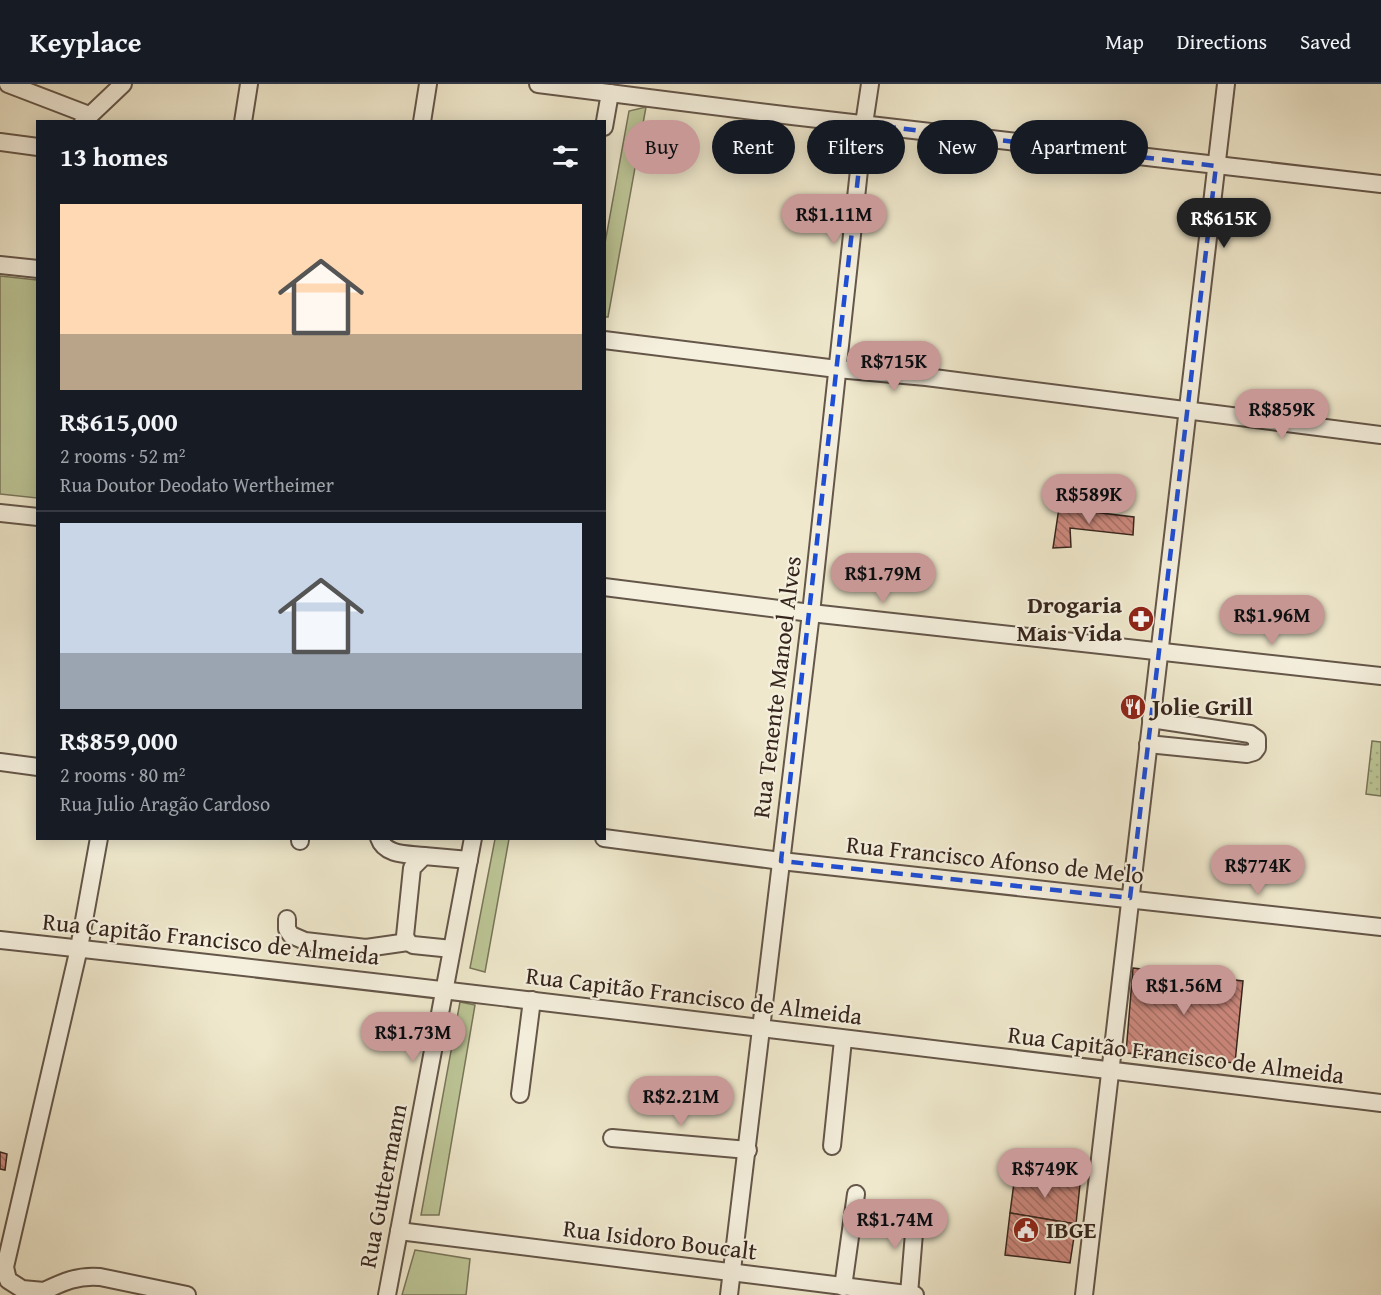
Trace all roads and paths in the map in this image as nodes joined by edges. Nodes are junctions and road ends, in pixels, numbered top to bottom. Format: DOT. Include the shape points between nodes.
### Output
graph roads {
  1 [pos="8,84"];
  2 [pos="123,84"];
  3 [pos="249,84"];
  4 [pos="428,84"];
  5 [pos="538,84"];
  6 [pos="870,84"];
  7 [pos="1226,84"];
  8 [pos="610,93"];
  9 [pos="86,118"];
  10 [pos="243,120"];
  11 [pos="422,120"];
  12 [pos="605,120"];
  13 [pos="831,120"];
  14 [pos="865,120"];
  15 [pos="905,129"];
  16 [pos="0,142"];
  17 [pos="36,147"];
  18 [pos="1216,166"];
  19 [pos="858,174"];
  20 [pos="1381,184"];
  21 [pos="0,265"];
  22 [pos="36,269"];
  23 [pos="606,340"];
  24 [pos="837,369"];
  25 [pos="1187,410"];
  26 [pos="1381,435"];
  27 [pos="0,513"];
  28 [pos="36,517"];
  29 [pos="606,587"];
  30 [pos="811,613"];
  31 [pos="1158,652"];
  32 [pos="1381,676"];
  33 [pos="1151,719"];
  34 [pos="1148,744"];
  35 [pos="0,762"];
  36 [pos="36,767"];
  37 [pos="606,838"];
  38 [pos="99,840"];
  39 [pos="380,840"];
  40 [pos="473,840"];
  41 [pos="424,856"];
  42 [pos="469,860"];
  43 [pos="781,861"];
  44 [pos="1130,898"];
  45 [pos="287,919"];
  46 [pos="1381,927"];
  47 [pos="0,940"];
  48 [pos="408,942"];
  49 [pos="79,948"];
  50 [pos="452,949"];
  51 [pos="444,990"];
  52 [pos="532,1000"];
  53 [pos="762,1028"];
  54 [pos="843,1040"];
  55 [pos="1111,1071"];
  56 [pos="520,1095"];
  57 [pos="1381,1103"];
  58 [pos="612,1138"];
  59 [pos="832,1146"];
  60 [pos="748,1150"];
  61 [pos="856,1194"];
  62 [pos="916,1209"];
  63 [pos="399,1231"];
  64 [pos="732,1272"];
  65 [pos="843,1287"];
  66 [pos="42,1293"];
  67 [pos="187,1295"];
  68 [pos="387,1295"];
  69 [pos="729,1295"];
  70 [pos="912,1295"];
  71 [pos="1084,1295"];
  1 -- 9 [label="street"];
  2 -- 9 [label="street"];
  3 -- 10 [label="street"];
  4 -- 11 [label="street"];
  5 -- 8 [label="street"];
  6 -- 14 [label="street, Rua Tenente Manoel Alves"];
  7 -- 18 [label="street"];
  8 -- 12 [label="street"];
  8 -- 13 [label="street"];
  15 -- 18 [label="street"];
  16 -- 17 [label="street"];
  18 -- 20 [label="street"];
  18 -- 25 [label="street"];
  19 -- 24 [label="street, Rua Tenente Manoel Alves"];
  21 -- 22 [label="street"];
  23 -- 24 [label="street"];
  24 -- 25 [label="street"];
  24 -- 30 [label="street, Rua Tenente Manoel Alves"];
  25 -- 26 [label="street"];
  25 -- 31 [label="street"];
  27 -- 28 [label="street"];
  29 -- 30 [label="street"];
  30 -- 31 [label="street"];
  30 -- 43 [label="street, Rua Tenente Manoel Alves"];
  31 -- 32 [label="street"];
  31 -- 33 [label="street"];
  33 -- 34 [label="street"];
  33 -- 34 [label="street" via="1250,734 1257,740 1257,748 1247,754"];
  34 -- 44 [label="street"];
  35 -- 36 [label="street"];
  37 -- 43 [label="street, Rua Francisco Afonso de Melo"];
  38 -- 49 [label="street"];
  39 -- 41 [label="street" via="388,851"];
  40 -- 42 [label="street, Rua Guttermann"];
  41 -- 42 [label="street"];
  41 -- 48 [label="street" via="412,868 405,936"];
  42 -- 50 [label="street, Rua Guttermann"];
  43 -- 44 [label="street, Rua Francisco Afonso de Melo"];
  43 -- 53 [label="street, Rua Tenente Manoel Alves"];
  44 -- 46 [label="street, Rua Francisco Afonso de Melo"];
  44 -- 55 [label="street"];
  45 -- 48 [label="street" via="291,935 305,941 366,948"];
  47 -- 49 [label="street, Rua Capitão Francisco de Almeida"];
  48 -- 50 [label="street"];
  49 -- 51 [label="street, Rua Capitão Francisco de Almeida"];
  49 -- 66 [label="street" via="5,1267 8,1280 22,1289"];
  50 -- 51 [label="street, Rua Guttermann"];
  51 -- 52 [label="street, Rua Capitão Francisco de Almeida"];
  51 -- 63 [label="street, Rua Guttermann"];
  52 -- 53 [label="street, Rua Capitão Francisco de Almeida"];
  52 -- 56 [label="street"];
  53 -- 54 [label="street, Rua Capitão Francisco de Almeida"];
  53 -- 60 [label="street, Rua Tenente Manoel Alves"];
  54 -- 55 [label="street, Rua Capitão Francisco de Almeida"];
  54 -- 59 [label="street"];
  55 -- 57 [label="street, Rua Capitão Francisco de Almeida"];
  55 -- 71 [label="street"];
  58 -- 60 [label="street"];
  60 -- 64 [label="street, Rua Tenente Manoel Alves"];
  61 -- 65 [label="street"];
  62 -- 70 [label="street"];
  63 -- 64 [label="street, Rua Isidoro Boucalt"];
  63 -- 68 [label="street, Rua Guttermann"];
  64 -- 65 [label="street, Rua Isidoro Boucalt"];
  64 -- 69 [label="street, Rua Tenente Manoel Alves"];
  65 -- 70 [label="street, Rua Isidoro Boucalt"];
  66 -- 67 [label="street" via="86,1276"];
}
